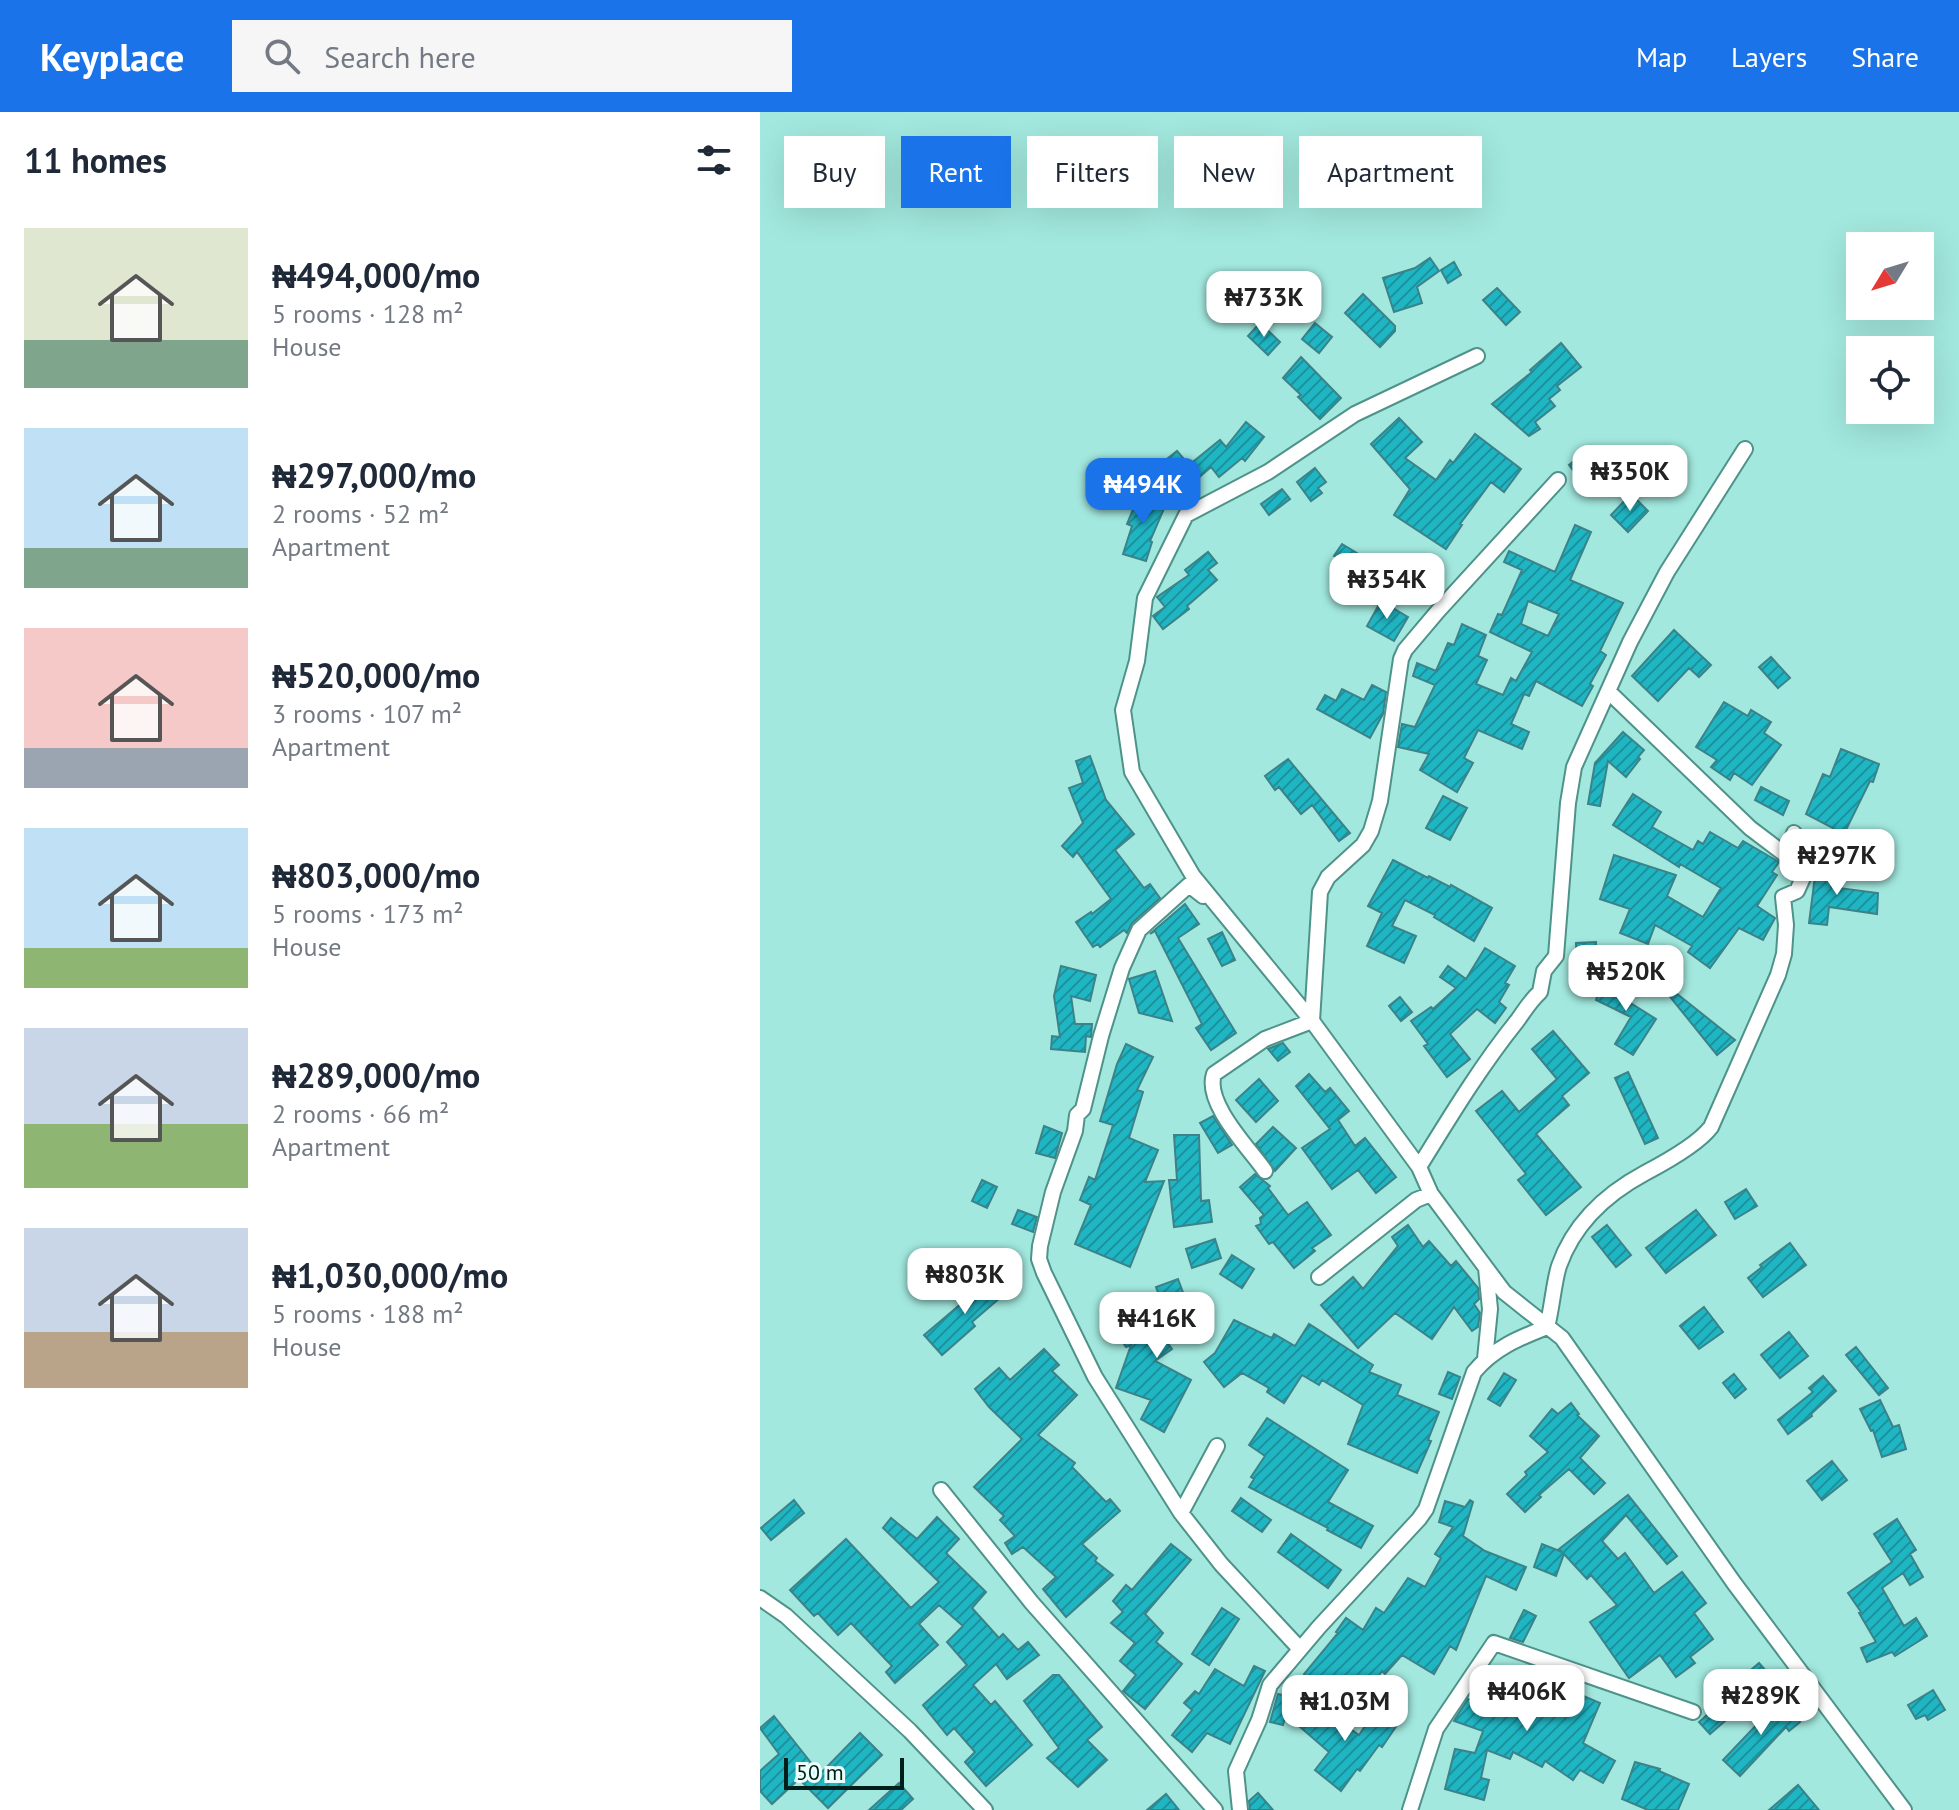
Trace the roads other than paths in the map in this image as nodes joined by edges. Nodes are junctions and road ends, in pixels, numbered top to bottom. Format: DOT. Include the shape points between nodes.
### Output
graph roads {
  1 [pos="1477,356"];
  2 [pos="1745,449"];
  3 [pos="1558,480"];
  4 [pos="1609,692"];
  5 [pos="1794,833"];
  6 [pos="1787,856"];
  7 [pos="1229,918"];
  8 [pos="1312,1021"];
  9 [pos="1419,1167"];
  10 [pos="1265,1171"];
  11 [pos="1431,1194"];
  12 [pos="1486,1268"];
  13 [pos="1319,1277"];
  14 [pos="1547,1327"];
  15 [pos="1485,1359"];
  16 [pos="1217,1446"];
  17 [pos="941,1490"];
  18 [pos="1181,1513"];
  19 [pos="760,1598"];
  20 [pos="1300,1649"];
  21 [pos="1693,1712"];
  22 [pos="985,1810"];
  23 [pos="1215,1810"];
  24 [pos="1240,1810"];
  25 [pos="1410,1810"];
  26 [pos="1904,1810"];
  1 -- 7 [label="street" via="1355,414 1268,472 1186,515 1145,598 1137,661 1123,710 1132,772 1193,876"];
  2 -- 4 [label="street" via="1667,572"];
  3 -- 8 [label="street" via="1405,650 1371,831 1320,892"];
  4 -- 6 [label="street" via="1750,828"];
  4 -- 9 [label="street" via="1574,767 1556,956 1544,971 1540,992 1498,1043"];
  5 -- 6 [label="street"];
  6 -- 14 [label="street" via="1806,871 1797,891 1783,897 1784,954 1711,1127 1617,1190 1579,1224 1558,1268"];
  7 -- 8 [label="street"];
  7 -- 18 [label="street" via="1189,885 1139,930 1122,968 1040,1246 1044,1273 1095,1377"];
  8 -- 9 [label="street"];
  8 -- 10 [label="street" via="1265,1039 1220,1068 1211,1082 1217,1106"];
  9 -- 11 [label="street"];
  11 -- 12 [label="street"];
  11 -- 13 [label="street" via="1416,1200"];
  12 -- 14 [label="street" via="1504,1292"];
  12 -- 15 [label="street" via="1490,1309"];
  14 -- 15 [label="street"];
  14 -- 26 [label="street" via="1562,1338 1734,1583"];
  15 -- 20 [label="street" via="1474,1372 1426,1509"];
  16 -- 18 [label="street"];
  17 -- 23 [label="street" via="1032,1603"];
  18 -- 20 [label="street"];
  19 -- 22 [label="street" via="910,1731"];
  20 -- 24 [label="street" via="1270,1685 1236,1771"];
  21 -- 25 [label="street" via="1494,1643 1436,1729"];
}
